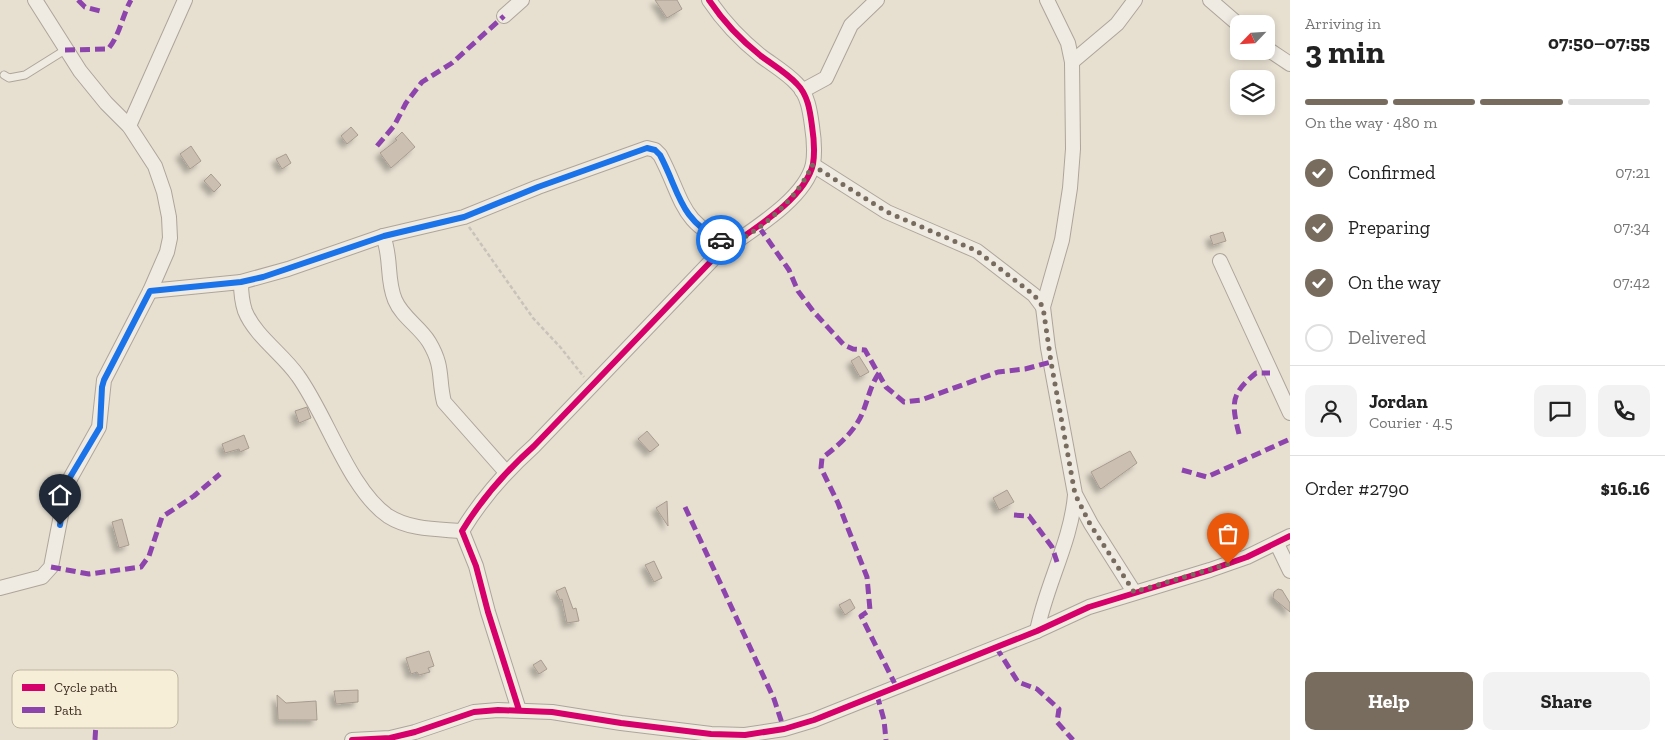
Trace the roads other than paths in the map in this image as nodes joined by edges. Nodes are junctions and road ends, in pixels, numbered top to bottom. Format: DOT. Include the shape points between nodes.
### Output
graph roads {
  1 [pos="35,0"];
  2 [pos="185,0"];
  3 [pos="522,0"];
  4 [pos="709,0"];
  5 [pos="877,0"];
  6 [pos="1047,0"];
  7 [pos="1135,0"];
  8 [pos="1210,0"];
  9 [pos="504,16"];
  10 [pos="1230,17"];
  11 [pos="65,50"];
  12 [pos="1275,54"];
  13 [pos="1072,62"];
  14 [pos="1290,64"];
  15 [pos="4,75"];
  16 [pos="802,91"];
  17 [pos="129,126"];
  18 [pos="812,165"];
  19 [pos="384,236"];
  20 [pos="732,243"];
  21 [pos="1220,261"];
  22 [pos="241,282"];
  23 [pos="150,291"];
  24 [pos="1043,307"];
  25 [pos="1290,413"];
  26 [pos="505,471"];
  27 [pos="1075,494"];
  28 [pos="462,531"];
  29 [pos="1290,536"];
  30 [pos="1277,544"];
  31 [pos="1290,570"];
  32 [pos="0,588"];
  33 [pos="1134,592"];
  34 [pos="1037,631"];
  35 [pos="518,710"];
  36 [pos="352,740"];
  1 -- 11 [label="street"];
  2 -- 17 [label="street"];
  3 -- 9 [label="street"];
  4 -- 16 [label="street" via="731,27"];
  5 -- 16 [label="street" via="851,25 826,78"];
  6 -- 13 [label="street" via="1068,43"];
  7 -- 13 [label="street" via="1117,24"];
  8 -- 10 [label="street"];
  11 -- 15 [label="lane" via="18,78"];
  11 -- 17 [label="street" via="93,88"];
  12 -- 14 [label="street"];
  13 -- 24 [label="street" via="1070,188 1062,240"];
  16 -- 18 [label="street" via="814,138"];
  17 -- 23 [label="street" via="155,166 169,217 167,252"];
  18 -- 20 [label="street" via="798,190 784,205 749,235"];
  18 -- 24 [label="street" via="887,212 977,251 1034,295"];
  19 -- 20 [label="street" via="464,217 647,148 660,155 690,219 708,233"];
  19 -- 22 [label="street"];
  19 -- 26 [label="street" via="390,260 389,279 396,302 435,353 440,365 444,402"];
  20 -- 26 [label="street" via="534,446"];
  21 -- 25 [label="street"];
  22 -- 23 [label="street"];
  22 -- 28 [label="street" via="246,312 298,375 361,486 375,504 403,524"];
  23 -- 32 [label="street" via="104,380 100,427 66,484 51,567 42,577"];
  24 -- 27 [label="street"];
  26 -- 28 [label="street"];
  27 -- 33 [label="street" via="1090,524"];
  27 -- 34 [label="street" via="1070,532 1041,608"];
  28 -- 35 [label="street" via="476,566"];
  29 -- 30 [label="street"];
  30 -- 31 [label="street"];
  30 -- 33 [label="street" via="1210,570"];
  33 -- 34 [label="street" via="1089,607"];
  34 -- 35 [label="street" via="814,720 745,735 711,734"];
  35 -- 36 [label="street" via="474,712 390,738"];
}
